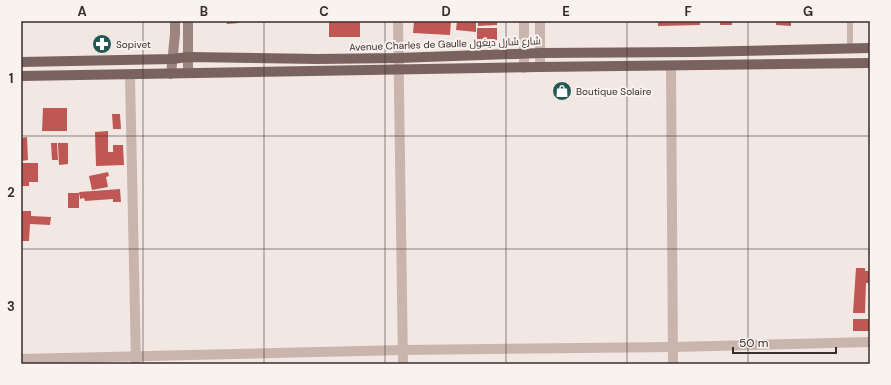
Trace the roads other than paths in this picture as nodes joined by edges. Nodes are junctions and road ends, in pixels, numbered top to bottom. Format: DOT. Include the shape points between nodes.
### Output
graph roads {
  1 [pos="175,21"];
  2 [pos="188,21"];
  3 [pos="398,21"];
  4 [pos="524,21"];
  5 [pos="540,21"];
  6 [pos="850,21"];
  7 [pos="870,48"];
  8 [pos="850,49"];
  9 [pos="541,53"];
  10 [pos="524,54"];
  11 [pos="188,57"];
  12 [pos="398,58"];
  13 [pos="172,59"];
  14 [pos="21,62"];
  15 [pos="870,63"];
  16 [pos="671,66"];
  17 [pos="540,67"];
  18 [pos="524,68"];
  19 [pos="398,70"];
  20 [pos="188,73"];
  21 [pos="171,74"];
  22 [pos="130,75"];
  23 [pos="21,76"];
  24 [pos="870,342"];
  25 [pos="673,347"];
  26 [pos="403,350"];
  27 [pos="21,359"];
  28 [pos="136,360"];
  29 [pos="403,364"];
  30 [pos="673,364"];
  1 -- 13 [label="main road"];
  2 -- 11 [label="main road"];
  3 -- 12 [label="street"];
  4 -- 10 [label="street"];
  5 -- 9 [label="street"];
  6 -- 8 [label="lane"];
  7 -- 8 [label="main road, Avenue Charles de Gaulle شارع شارل ديغول"];
  8 -- 9 [label="main road, Avenue Charles de Gaulle شارع شارل ديغول"];
  9 -- 10 [label="main road, Avenue Charles de Gaulle شارع شارل ديغول"];
  9 -- 17 [label="street"];
  10 -- 12 [label="main road, Avenue Charles de Gaulle شارع شارل ديغول"];
  10 -- 18 [label="street"];
  11 -- 12 [label="main road, Avenue Charles de Gaulle شارع شارل ديغول"];
  11 -- 13 [label="main road, Avenue Charles de Gaulle شارع شارل ديغول"];
  11 -- 20 [label="main road"];
  12 -- 19 [label="street"];
  13 -- 14 [label="main road, Avenue Charles de Gaulle شارع شارل ديغول"];
  13 -- 21 [label="main road"];
  15 -- 16 [label="main road"];
  16 -- 17 [label="main road"];
  16 -- 25 [label="street"];
  17 -- 18 [label="main road"];
  18 -- 19 [label="main road"];
  19 -- 20 [label="main road"];
  19 -- 26 [label="street"];
  20 -- 21 [label="main road"];
  21 -- 22 [label="main road"];
  22 -- 23 [label="main road"];
  22 -- 28 [label="street"];
  24 -- 25 [label="street"];
  25 -- 26 [label="street"];
  25 -- 30 [label="street"];
  26 -- 28 [label="street"];
  26 -- 29 [label="street"];
  27 -- 28 [label="street"];
}
